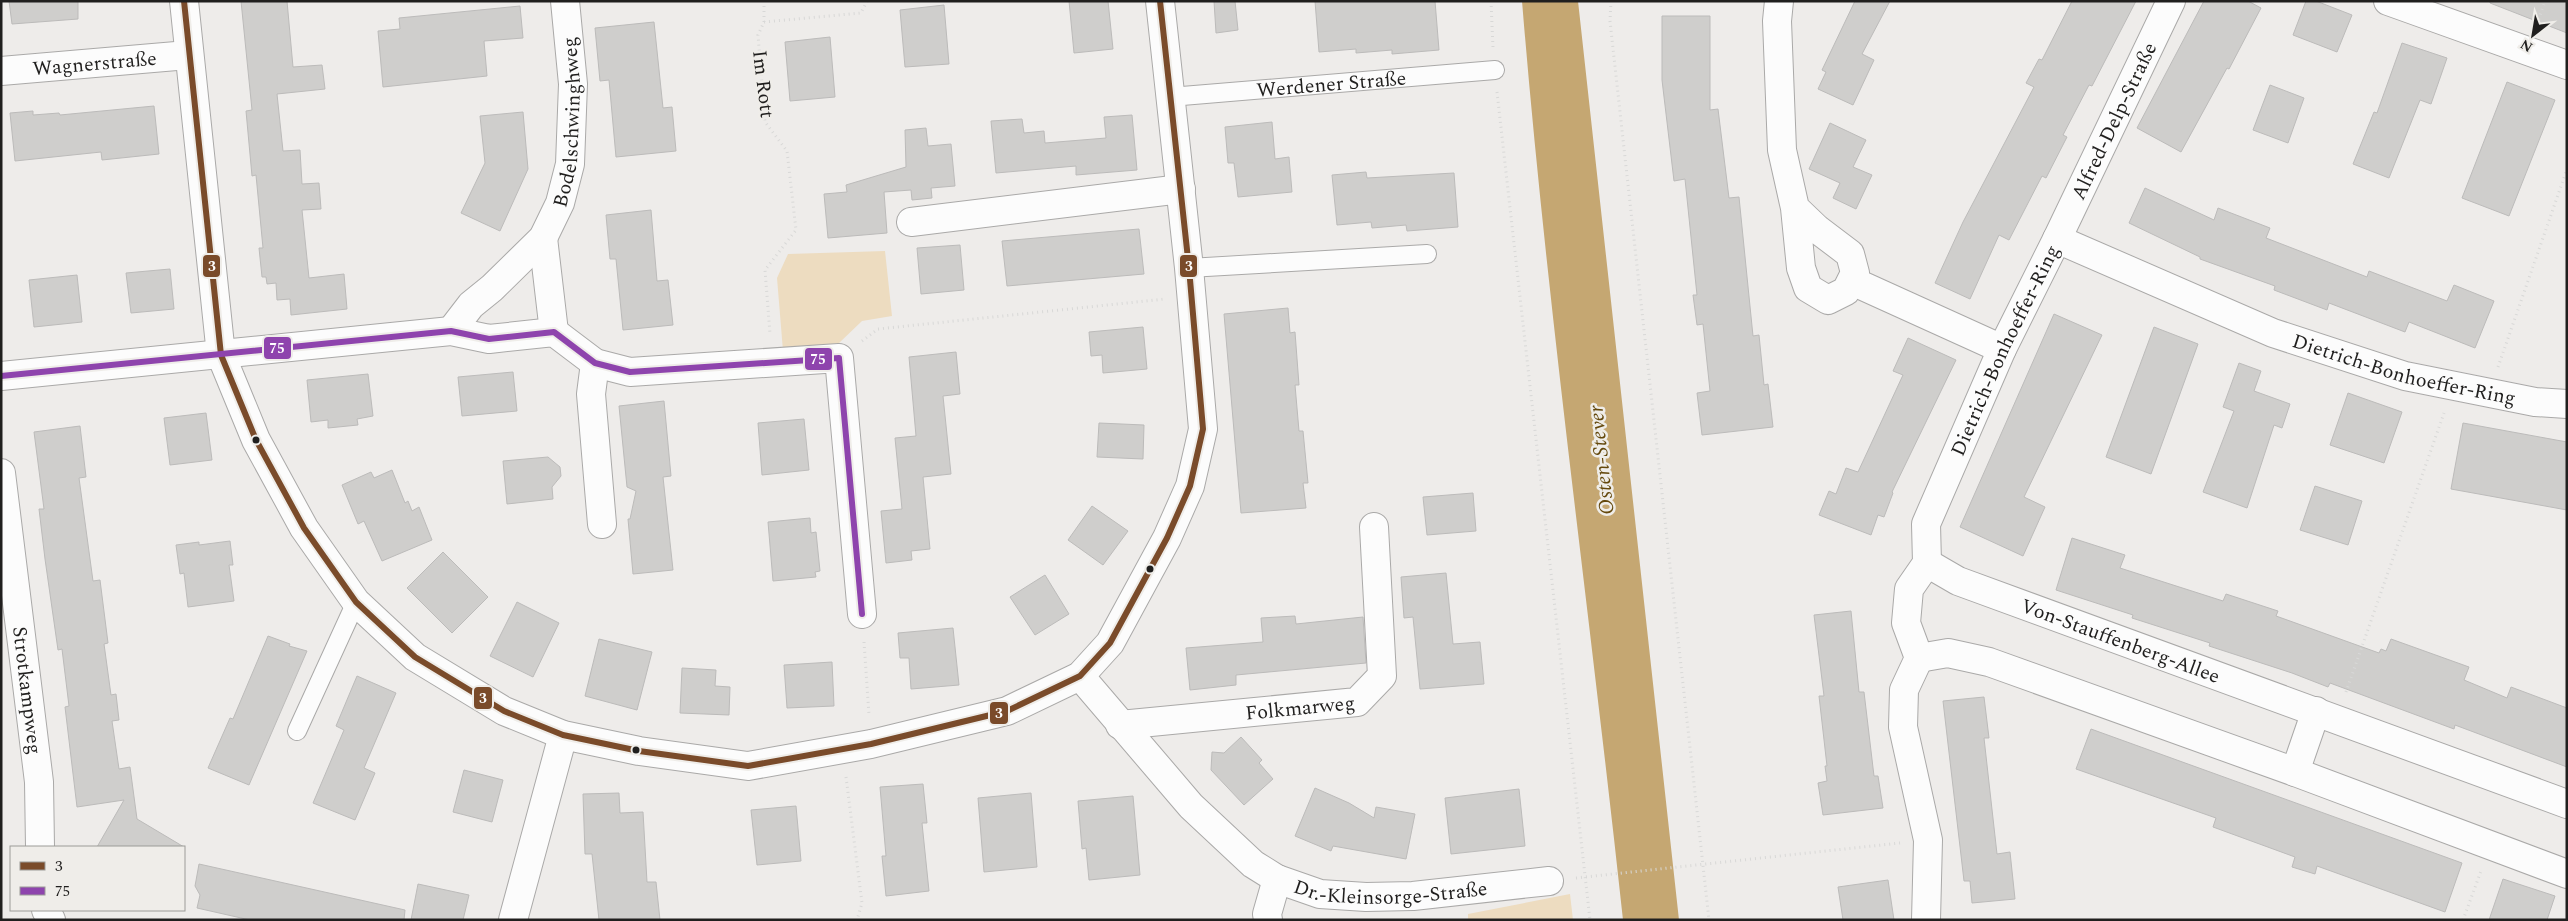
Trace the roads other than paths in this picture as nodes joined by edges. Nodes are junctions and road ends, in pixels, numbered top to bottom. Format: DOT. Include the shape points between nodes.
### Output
graph roads {
  1 [pos="184,1"];
  2 [pos="566,1"];
  3 [pos="1160,1"];
  4 [pos="1779,1"];
  5 [pos="2171,1"];
  6 [pos="2388,1"];
  7 [pos="188,55"];
  8 [pos="2567,65"];
  9 [pos="1494,70"];
  10 [pos="1,71"];
  11 [pos="1170,97"];
  12 [pos="1180,189"];
  13 [pos="1795,208"];
  14 [pos="911,222"];
  15 [pos="543,238"];
  16 [pos="2057,239"];
  17 [pos="1427,254"];
  18 [pos="1189,268"];
  19 [pos="1852,282"];
  20 [pos="451,331"];
  21 [pos="554,332"];
  22 [pos="2002,349"];
  23 [pos="221,355"];
  24 [pos="595,362"];
  25 [pos="1,376"];
  26 [pos="2567,404"];
  27 [pos="1,473"];
  28 [pos="602,524"];
  29 [pos="1374,527"];
  30 [pos="1927,563"];
  31 [pos="356,602"];
  32 [pos="862,614"];
  33 [pos="1919,658"];
  34 [pos="1080,676"];
  35 [pos="2327,715"];
  36 [pos="1120,725"];
  37 [pos="298,731"];
  38 [pos="563,735"];
  39 [pos="2295,772"];
  40 [pos="2567,804"];
  41 [pos="40,846"];
  42 [pos="2567,874"];
  43 [pos="1277,879"];
  44 [pos="1549,881"];
  45 [pos="513,920"];
  46 [pos="1268,920"];
  47 [pos="1926,920"];
  1 -- 7 [label="street"];
  2 -- 15 [label="street, Bodelschwinghweg" via="573,84 570,164 560,203"];
  3 -- 11 [label="street"];
  4 -- 13 [label="street" via="1782,150"];
  5 -- 16 [label="street, Alfred-Delp-Straße"];
  6 -- 8 [label="street"];
  7 -- 10 [label="street, Wagnerstraße"];
  7 -- 23 [label="street"];
  9 -- 11 [label="lane, Werdener Straße"];
  11 -- 12 [label="street"];
  12 -- 14 [label="street"];
  12 -- 18 [label="street"];
  13 -- 19 [label="street" via="1850,254 1855,273"];
  13 -- 19 [label="street" via="1801,268 1808,288 1828,300 1846,291"];
  15 -- 20 [label="street, Bodelschwinghweg" via="471,305"];
  15 -- 21 [label="street"];
  16 -- 22 [label="street, Dietrich-Bonhoeffer-Ring"];
  16 -- 26 [label="street, Dietrich-Bonhoeffer-Ring" via="2273,333 2404,376 2535,402"];
  17 -- 18 [label="lane"];
  18 -- 34 [label="street" via="1203,429 1190,486 1167,538 1110,643"];
  19 -- 22 [label="street"];
  20 -- 21 [label="street" via="489,340"];
  20 -- 23 [label="street"];
  21 -- 24 [label="street"];
  22 -- 30 [label="street, Dietrich-Bonhoeffer-Ring" via="1926,524"];
  23 -- 25 [label="street"];
  23 -- 31 [label="street" via="256,440 304,528"];
  24 -- 28 [label="street" via="590,394"];
  24 -- 32 [label="street" via="630,372 839,358"];
  27 -- 41 [label="street, Strotkampweg" via="39,782"];
  29 -- 36 [label="street, Folkmarweg" via="1382,676 1357,702"];
  30 -- 33 [label="street" via="1910,589 1906,623"];
  30 -- 35 [label="street, Von-Stauffenberg-Allee" via="1958,580"];
  31 -- 37 [label="lane"];
  31 -- 38 [label="street" via="415,657 504,711"];
  33 -- 39 [label="street" via="1948,653 1990,662"];
  33 -- 47 [label="street" via="1904,690 1903,727 1928,840"];
  34 -- 36 [label="street, Dr.-Kleinsorge-Straße"];
  34 -- 38 [label="street" via="1007,711 872,744 748,766 639,751"];
  35 -- 39 [label="street"];
  35 -- 40 [label="street, Von-Stauffenberg-Allee"];
  36 -- 43 [label="street, Dr.-Kleinsorge-Straße" via="1190,806 1253,864"];
  38 -- 45 [label="street"];
  39 -- 42 [label="street"];
  43 -- 44 [label="street, Dr.-Kleinsorge-Straße" via="1320,894 1366,897 1413,896"];
  43 -- 46 [label="street"];
}
